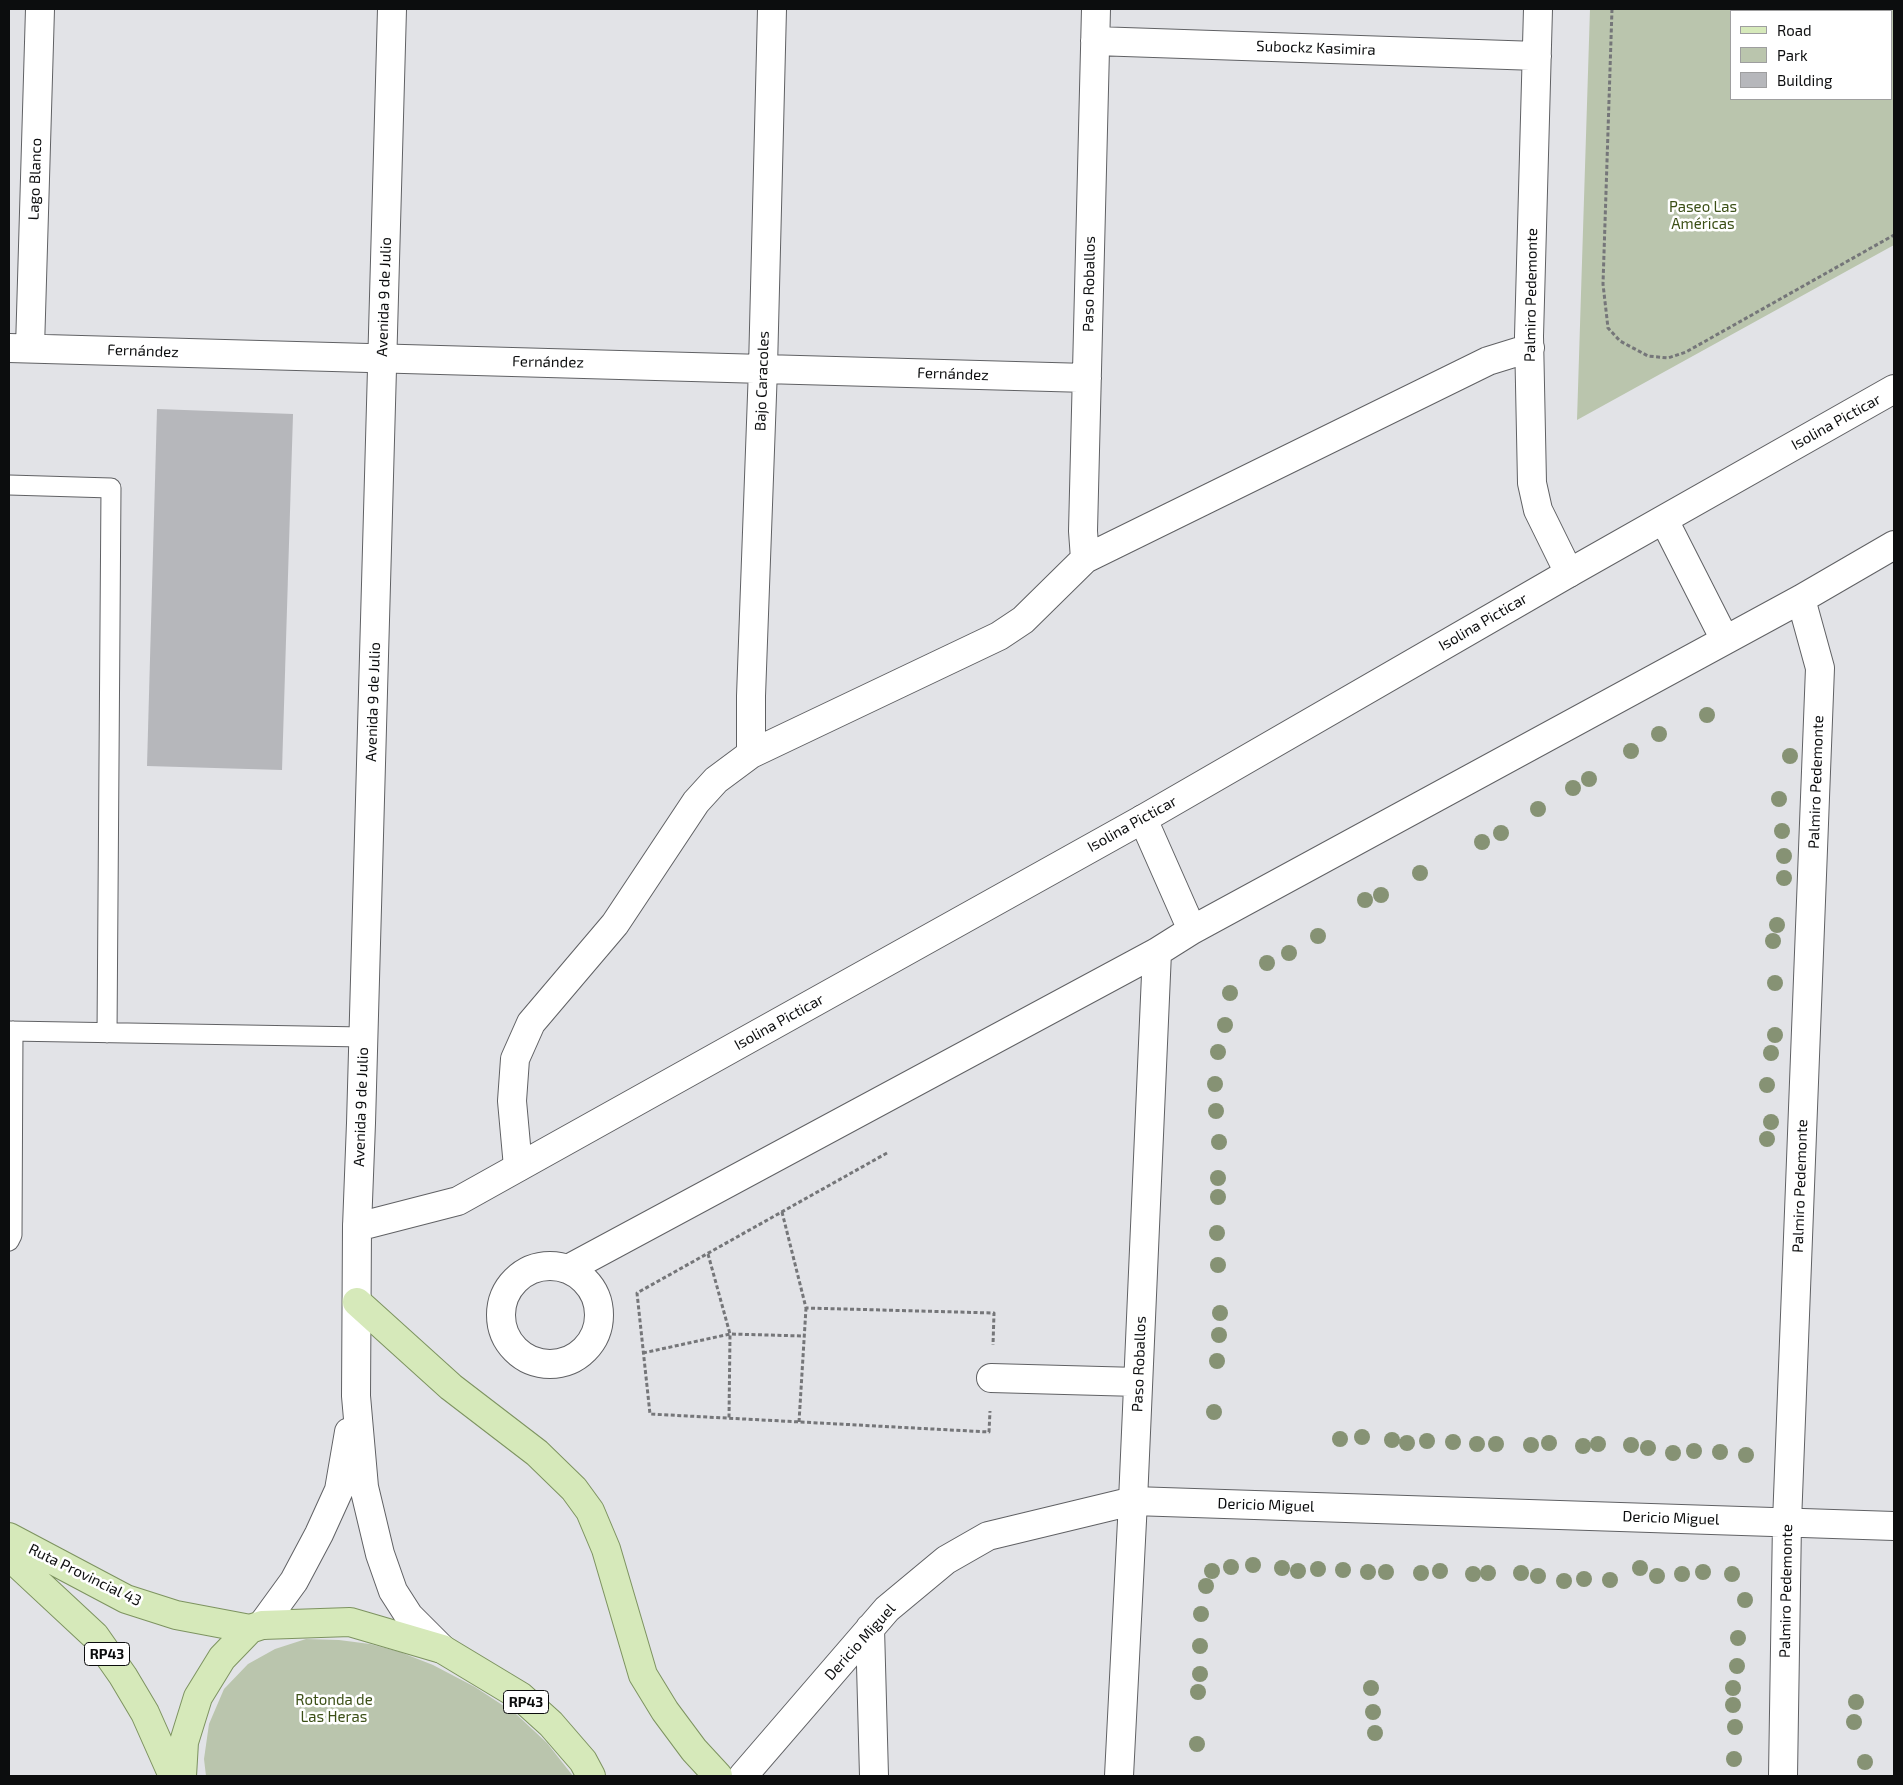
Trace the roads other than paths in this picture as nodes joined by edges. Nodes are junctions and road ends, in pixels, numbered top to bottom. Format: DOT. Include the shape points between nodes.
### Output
graph roads {
  1 [pos="40,9"];
  2 [pos="392,9"];
  3 [pos="772,9"];
  4 [pos="1096,9"];
  5 [pos="1538,9"];
  6 [pos="1095,40"];
  7 [pos="1537,56"];
  8 [pos="19,348"];
  9 [pos="1530,348"];
  10 [pos="382,358"];
  11 [pos="763,368"];
  12 [pos="1087,378"];
  13 [pos="1894,389"];
  14 [pos="9,485"];
  15 [pos="1664,520"];
  16 [pos="1894,545"];
  17 [pos="1086,559"];
  18 [pos="1569,573"];
  19 [pos="1801,599"];
  20 [pos="1725,640"];
  21 [pos="751,754"];
  22 [pos="1143,819"];
  23 [pos="1192,930"];
  24 [pos="1157,952"];
  25 [pos="11,1031"];
  26 [pos="107,1033"];
  27 [pos="364,1037"];
  28 [pos="518,1167"];
  29 [pos="357,1227"];
  30 [pos="9,1241"];
  31 [pos="568,1269"];
  32 [pos="357,1302"];
  33 [pos="991,1378"];
  34 [pos="1138,1382"];
  35 [pos="356,1396"];
  36 [pos="1133,1501"];
  37 [pos="1787,1522"];
  38 [pos="1894,1526"];
  39 [pos="9,1537"];
  40 [pos="9,1556"];
  41 [pos="256,1627"];
  42 [pos="870,1628"];
  43 [pos="442,1649"];
  44 [pos="173,1776"];
  45 [pos="182,1776"];
  46 [pos="592,1776"];
  47 [pos="718,1776"];
  48 [pos="743,1776"];
  49 [pos="874,1776"];
  50 [pos="1119,1776"];
  51 [pos="1783,1776"];
  1 -- 8 [label="street, Lago Blanco"];
  2 -- 10 [label="street, Avenida 9 de Julio"];
  3 -- 11 [label="street, Bajo Caracoles"];
  4 -- 6 [label="street, Paso Roballos"];
  5 -- 7 [label="street, Palmiro Pedemonte"];
  6 -- 7 [label="street, Subockz Kasimira"];
  6 -- 12 [label="street, Paso Roballos"];
  7 -- 9 [label="street, Palmiro Pedemonte"];
  8 -- 10 [label="street, Fernández"];
  9 -- 17 [label="street" via="1488,361"];
  9 -- 18 [label="street, Palmiro Pedemonte" via="1532,483 1538,510"];
  10 -- 11 [label="street, Fernández"];
  10 -- 27 [label="street, Avenida 9 de Julio"];
  11 -- 12 [label="street, Fernández"];
  11 -- 21 [label="street, Bajo Caracoles"];
  12 -- 17 [label="street, Paso Roballos" via="1083,530"];
  13 -- 15 [label="street, Isolina Picticar"];
  14 -- 26 [label="lane" via="111,488"];
  15 -- 18 [label="street, Isolina Picticar"];
  15 -- 20 [label="street"];
  16 -- 19 [label="street"];
  17 -- 21 [label="street" via="1023,620 999,636"];
  18 -- 22 [label="street, Isolina Picticar"];
  19 -- 20 [label="street"];
  19 -- 37 [label="street, Palmiro Pedemonte" via="1820,668"];
  20 -- 23 [label="street"];
  21 -- 28 [label="street" via="716,780 696,802 615,924 531,1023 515,1059 512,1101"];
  22 -- 23 [label="street"];
  22 -- 28 [label="street, Isolina Picticar"];
  23 -- 24 [label="street"];
  24 -- 31 [label="street"];
  24 -- 34 [label="street, Paso Roballos"];
  25 -- 26 [label="lane"];
  25 -- 30 [label="lane" via="12,1235"];
  26 -- 27 [label="lane"];
  27 -- 29 [label="street, Avenida 9 de Julio"];
  28 -- 29 [label="street, Isolina Picticar" via="458,1201"];
  29 -- 32 [label="street, Avenida 9 de Julio"];
  32 -- 35 [label="street, Avenida 9 de Julio"];
  32 -- 47 [label="main road" via="451,1388 536,1453 574,1489 590,1511 606,1549 644,1675 665,1712"];
  33 -- 34 [label="street"];
  34 -- 36 [label="street, Paso Roballos"];
  35 -- 41 [label="street" via="338,1490 319,1534 294,1581"];
  35 -- 43 [label="street" via="364,1487 380,1554 393,1591 409,1616"];
  36 -- 37 [label="street, Dericio Miguel"];
  36 -- 42 [label="street, Dericio Miguel" via="988,1536 946,1560 887,1608"];
  36 -- 50 [label="street, Paso Roballos"];
  37 -- 38 [label="street, Dericio Miguel"];
  37 -- 51 [label="street, Palmiro Pedemonte"];
  39 -- 41 [label="main road, Ruta Provincial 43 / RP43" via="126,1599 176,1615"];
  40 -- 44 [label="main road, RP43" via="95,1636 145,1713"];
  41 -- 43 [label="main road, RP43" via="350,1622"];
  41 -- 45 [label="main road" via="222,1658 198,1697 184,1742"];
  42 -- 48 [label="street, Dericio Miguel"];
  42 -- 49 [label="street"];
  43 -- 46 [label="main road, RP43" via="520,1696 551,1724"];
}
